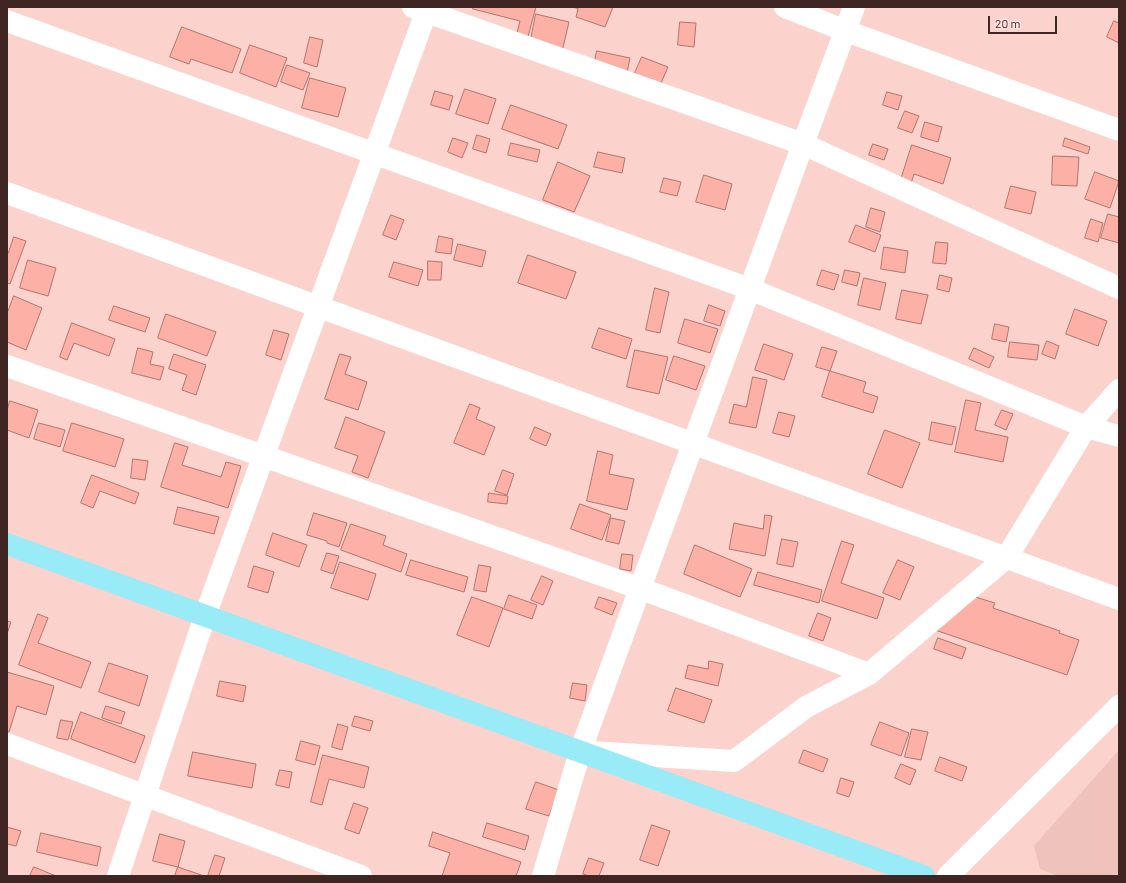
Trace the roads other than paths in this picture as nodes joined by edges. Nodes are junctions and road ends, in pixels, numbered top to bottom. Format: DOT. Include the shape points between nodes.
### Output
graph roads {
  1 [pos="11,7"];
  2 [pos="785,7"];
  3 [pos="854,7"];
  4 [pos="422,9"];
  5 [pos="7,20"];
  6 [pos="846,31"];
  7 [pos="1119,130"];
  8 [pos="803,144"];
  9 [pos="375,154"];
  10 [pos="7,193"];
  11 [pos="1119,288"];
  12 [pos="750,289"];
  13 [pos="318,307"];
  14 [pos="7,366"];
  15 [pos="1119,390"];
  16 [pos="1086,426"];
  17 [pos="1119,436"];
  18 [pos="693,443"];
  19 [pos="264,456"];
  20 [pos="7,544"];
  21 [pos="1007,557"];
  22 [pos="640,588"];
  23 [pos="1119,599"];
  24 [pos="205,616"];
  25 [pos="869,674"];
  26 [pos="1119,706"];
  27 [pos="7,744"];
  28 [pos="580,752"];
  29 [pos="145,796"];
  30 [pos="118,876"];
  31 [pos="361,876"];
  32 [pos="543,876"];
  33 [pos="924,876"];
  34 [pos="948,876"];
  1 -- 5 [label="street"];
  2 -- 6 [label="street"];
  3 -- 6 [label="street"];
  4 -- 8 [label="street"];
  4 -- 9 [label="street"];
  5 -- 9 [label="street"];
  6 -- 7 [label="street"];
  6 -- 8 [label="street"];
  8 -- 11 [label="street"];
  8 -- 12 [label="street"];
  9 -- 12 [label="street"];
  9 -- 13 [label="street"];
  10 -- 13 [label="street"];
  12 -- 16 [label="street"];
  12 -- 18 [label="street"];
  13 -- 18 [label="street"];
  13 -- 19 [label="street"];
  14 -- 19 [label="street"];
  15 -- 16 [label="street"];
  16 -- 17 [label="street"];
  16 -- 21 [label="street"];
  18 -- 21 [label="street"];
  18 -- 22 [label="street"];
  19 -- 22 [label="street"];
  19 -- 24 [label="street"];
  20 -- 24 [label="main road"];
  21 -- 23 [label="street"];
  21 -- 25 [label="street"];
  22 -- 25 [label="street"];
  22 -- 28 [label="street"];
  24 -- 28 [label="main road"];
  24 -- 29 [label="street"];
  25 -- 28 [label="street" via="806,707 734,761"];
  26 -- 34 [label="street"];
  27 -- 29 [label="street"];
  28 -- 32 [label="street"];
  28 -- 33 [label="main road"];
  29 -- 30 [label="street"];
  29 -- 31 [label="street"];
}
